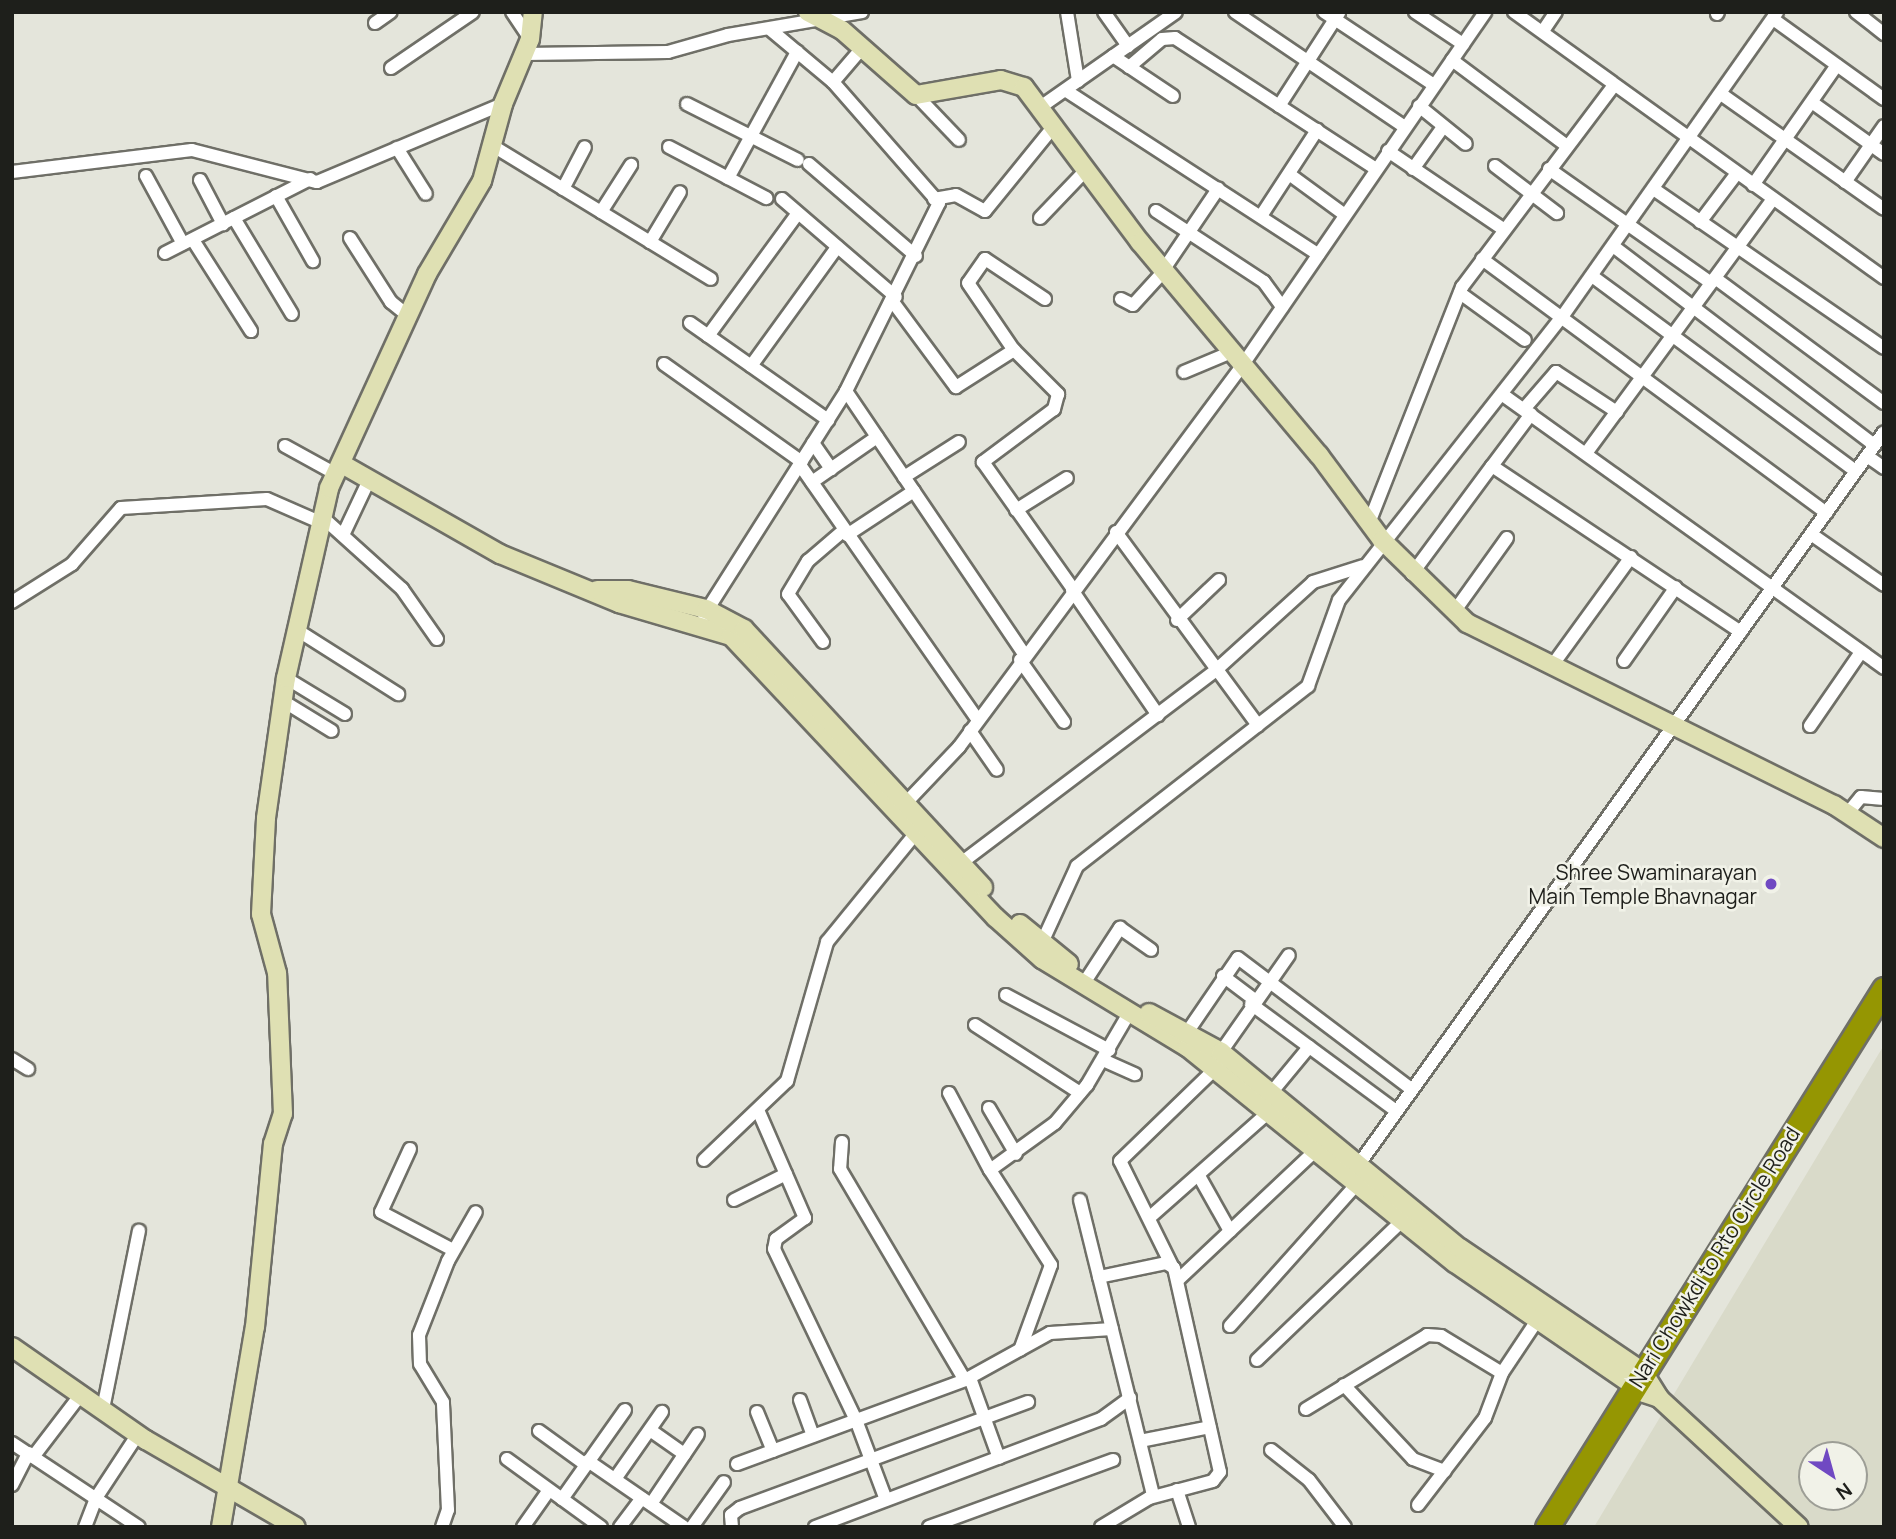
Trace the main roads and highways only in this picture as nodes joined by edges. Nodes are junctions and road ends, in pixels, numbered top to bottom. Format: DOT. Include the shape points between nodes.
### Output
graph roads {
  1 [pos="1884,989"];
  2 [pos="1884,1010"];
  3 [pos="1646,1386"];
  4 [pos="1547,1527"];
  5 [pos="1559,1527"];
  1 -- 3 [label="highway, Nari Chowkdi to Rto Circle Road"];
  2 -- 3 [label="highway"];
  3 -- 4 [label="highway, Nari Chowkdi to Rto Circle Road"];
  3 -- 5 [label="highway"];
}
